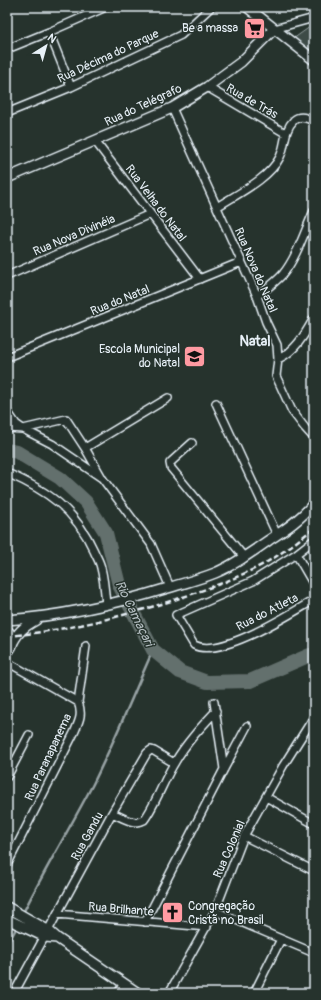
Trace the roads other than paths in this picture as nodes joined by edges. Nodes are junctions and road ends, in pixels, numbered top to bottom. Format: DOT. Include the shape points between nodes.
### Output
graph roads {
  1 [pos="106,7"];
  2 [pos="211,7"];
  3 [pos="247,7"];
  4 [pos="314,18"];
  5 [pos="274,29"];
  6 [pos="49,32"];
  7 [pos="7,49"];
  8 [pos="314,60"];
  9 [pos="71,87"];
  10 [pos="207,87"];
  11 [pos="172,108"];
  12 [pos="7,113"];
  13 [pos="314,121"];
  14 [pos="285,133"];
  15 [pos="95,141"];
  16 [pos="7,178"];
  17 [pos="217,207"];
  18 [pos="314,210"];
  19 [pos="150,214"];
  20 [pos="241,262"];
  21 [pos="7,276"];
  22 [pos="200,279"];
  23 [pos="257,296"];
  24 [pos="314,318"];
  25 [pos="7,357"];
  26 [pos="278,359"];
  27 [pos="168,398"];
  28 [pos="216,403"];
  29 [pos="7,411"];
  30 [pos="7,428"];
  31 [pos="23,429"];
  32 [pos="314,438"];
  33 [pos="192,443"];
  34 [pos="85,448"];
  35 [pos="7,473"];
  36 [pos="102,478"];
  37 [pos="314,503"];
  38 [pos="277,535"];
  39 [pos="314,540"];
  40 [pos="296,554"];
  41 [pos="244,557"];
  42 [pos="314,585"];
  43 [pos="170,587"];
  44 [pos="314,600"];
  45 [pos="109,604"];
  46 [pos="41,618"];
  47 [pos="7,620"];
  48 [pos="7,632"];
  49 [pos="86,646"];
  50 [pos="9,648"];
  51 [pos="8,661"];
  52 [pos="78,702"];
  53 [pos="214,702"];
  54 [pos="216,711"];
  55 [pos="314,717"];
  56 [pos="247,726"];
  57 [pos="29,735"];
  58 [pos="174,762"];
  59 [pos="224,769"];
  60 [pos="7,777"];
  61 [pos="266,797"];
  62 [pos="112,813"];
  63 [pos="314,824"];
  64 [pos="244,836"];
  65 [pos="7,865"];
  66 [pos="314,871"];
  67 [pos="7,907"];
  68 [pos="215,911"];
  69 [pos="57,914"];
  70 [pos="9,920"];
  71 [pos="146,922"];
  72 [pos="29,924"];
  73 [pos="207,927"];
  74 [pos="47,934"];
  75 [pos="281,939"];
  76 [pos="314,953"];
  77 [pos="124,983"];
  78 [pos="14,993"];
  79 [pos="118,993"];
  80 [pos="138,993"];
  81 [pos="169,993"];
  82 [pos="254,993"];
  1 -- 6 [label="street"];
  2 -- 9 [label="street, Rua Décima do Parque" via="181,35"];
  3 -- 5 [label="street"];
  4 -- 5 [label="street"];
  5 -- 8 [label="street"];
  5 -- 10 [label="street, Rua do Telégrafo" via="241,62"];
  6 -- 7 [label="street"];
  6 -- 9 [label="street"];
  9 -- 12 [label="street, Rua Décima do Parque"];
  10 -- 11 [label="street, Rua do Telégrafo"];
  10 -- 14 [label="street, Rua de Trás"];
  11 -- 15 [label="street, Rua do Telégrafo"];
  11 -- 17 [label="street, Rua Nova do Natal"];
  13 -- 14 [label="street" via="299,117"];
  14 -- 17 [label="street" via="284,149 269,173"];
  15 -- 16 [label="street, Rua do Telégrafo"];
  15 -- 19 [label="street, Rua Velha do Natal"];
  17 -- 20 [label="street, Rua Nova do Natal"];
  18 -- 23 [label="street" via="290,264 272,285"];
  19 -- 21 [label="street, Rua Nova Divinéia"];
  19 -- 22 [label="street, Rua Velha do Natal"];
  20 -- 22 [label="street, Rua do Natal"];
  20 -- 23 [label="street, Rua Nova do Natal"];
  22 -- 25 [label="street, Rua do Natal"];
  23 -- 26 [label="street, Rua Nova do Natal" via="277,345"];
  24 -- 26 [label="street" via="302,339 286,356"];
  26 -- 32 [label="street, Rua Nova do Natal" via="276,376 283,393 292,411"];
  27 -- 34 [label="street"];
  28 -- 38 [label="street"];
  29 -- 31 [label="street"];
  30 -- 31 [label="street"];
  31 -- 34 [label="street" via="66,419"];
  31 -- 36 [label="street" via="52,444"];
  33 -- 41 [label="street" via="170,463 171,468"];
  34 -- 36 [label="street"];
  35 -- 45 [label="street" via="54,498 72,514 84,532 101,568"];
  36 -- 43 [label="street" via="151,544"];
  37 -- 38 [label="street"];
  38 -- 41 [label="street"];
  39 -- 40 [label="street"];
  40 -- 42 [label="street"];
  40 -- 44 [label="street, Rua do Atleta" via="253,581 176,615 194,645 210,648 257,633"];
  41 -- 43 [label="street" via="216,573"];
  43 -- 45 [label="street"];
  45 -- 46 [label="street"];
  46 -- 47 [label="street"];
  46 -- 50 [label="street" via="20,630"];
  48 -- 50 [label="main road" via="11,640"];
  49 -- 52 [label="street, Rua Paranapanema"];
  51 -- 52 [label="street"];
  52 -- 65 [label="street, Rua Paranapanema" via="81,710 74,734"];
  53 -- 54 [label="street"];
  54 -- 58 [label="street"];
  54 -- 59 [label="street"];
  55 -- 61 [label="street, Rua Colonial"];
  56 -- 59 [label="street"];
  57 -- 60 [label="street"];
  58 -- 62 [label="street" via="144,820 131,822"];
  58 -- 62 [label="street, Rua Gandu" via="154,751 147,753"];
  59 -- 71 [label="street"];
  61 -- 63 [label="street"];
  61 -- 64 [label="street, Rua Colonial"];
  62 -- 69 [label="street, Rua Gandu"];
  64 -- 66 [label="street"];
  64 -- 68 [label="street, Rua Colonial"];
  67 -- 72 [label="street"];
  68 -- 73 [label="street, Rua Colonial"];
  68 -- 75 [label="street"];
  69 -- 71 [label="street, Rua Brilhante"];
  69 -- 74 [label="street, Rua Gandu"];
  70 -- 72 [label="street"];
  71 -- 73 [label="street, Rua Brilhante"];
  72 -- 74 [label="street"];
  73 -- 81 [label="street, Rua Colonial"];
  74 -- 77 [label="street"];
  74 -- 78 [label="street, Rua Gandu"];
  75 -- 76 [label="street"];
  75 -- 82 [label="street"];
  77 -- 79 [label="street"];
  77 -- 80 [label="street"];
}
